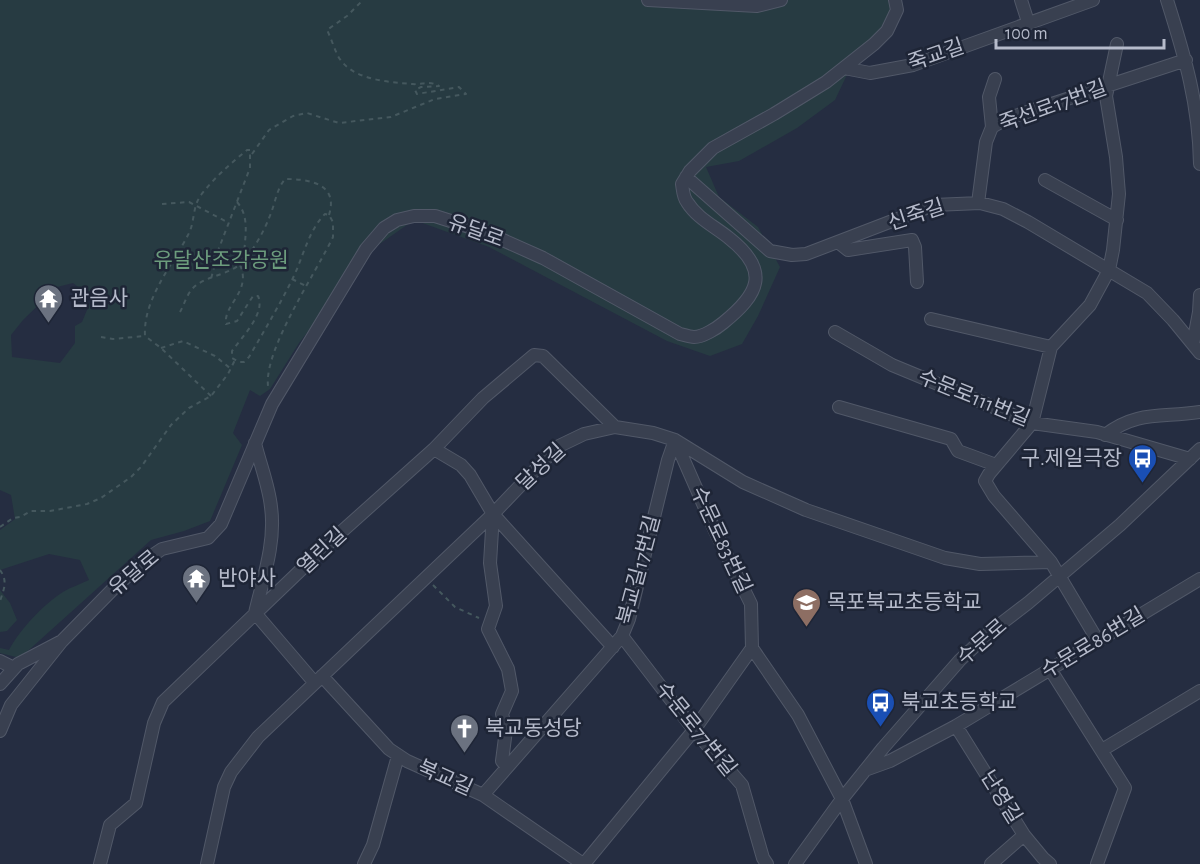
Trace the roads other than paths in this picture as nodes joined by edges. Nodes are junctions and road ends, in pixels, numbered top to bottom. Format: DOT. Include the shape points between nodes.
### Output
graph roads {
  1 [pos="648,0"];
  2 [pos="781,0"];
  3 [pos="896,0"];
  4 [pos="1021,0"];
  5 [pos="1093,0"];
  6 [pos="1167,0"];
  7 [pos="1028,22"];
  8 [pos="1117,44"];
  9 [pos="1186,60"];
  10 [pos="844,68"];
  11 [pos="995,79"];
  12 [pos="1109,85"];
  13 [pos="992,126"];
  14 [pos="1200,164"];
  15 [pos="686,177"];
  16 [pos="1044,180"];
  17 [pos="978,203"];
  18 [pos="1117,220"];
  19 [pos="838,242"];
  20 [pos="1109,270"];
  21 [pos="917,282"];
  22 [pos="1200,295"];
  23 [pos="931,319"];
  24 [pos="835,332"];
  25 [pos="1051,347"];
  26 [pos="1197,349"];
  27 [pos="838,406"];
  28 [pos="1200,412"];
  29 [pos="1032,423"];
  30 [pos="615,427"];
  31 [pos="1105,435"];
  32 [pos="675,440"];
  33 [pos="255,443"];
  34 [pos="434,448"];
  35 [pos="1200,449"];
  36 [pos="1190,459"];
  37 [pos="996,465"];
  38 [pos="493,514"];
  39 [pos="1051,562"];
  40 [pos="1059,575"];
  41 [pos="1200,579"];
  42 [pos="255,613"];
  43 [pos="622,636"];
  44 [pos="62,641"];
  45 [pos="1098,641"];
  46 [pos="612,647"];
  47 [pos="753,648"];
  48 [pos="0,661"];
  49 [pos="14,668"];
  50 [pos="1050,669"];
  51 [pos="318,679"];
  52 [pos="0,684"];
  53 [pos="1200,691"];
  54 [pos="956,726"];
  55 [pos="693,730"];
  56 [pos="0,731"];
  57 [pos="1102,750"];
  58 [pos="398,756"];
  59 [pos="507,767"];
  60 [pos="865,770"];
  61 [pos="483,795"];
  62 [pos="842,799"];
  63 [pos="1024,835"];
  64 [pos="100,864"];
  65 [pos="207,864"];
  66 [pos="364,864"];
  67 [pos="584,864"];
  68 [pos="767,864"];
  69 [pos="795,864"];
  70 [pos="866,864"];
  71 [pos="991,864"];
  72 [pos="1050,864"];
  73 [pos="1097,864"];
  1 -- 2 [label="street" via="757,6"];
  3 -- 10 [label="street" via="897,10 887,31"];
  4 -- 7 [label="street"];
  5 -- 7 [label="street, 죽교길"];
  6 -- 9 [label="street"];
  7 -- 10 [label="street, 죽교길" via="913,65 870,73"];
  8 -- 12 [label="street"];
  9 -- 12 [label="street, 죽선로17번길"];
  9 -- 14 [label="street" via="1199,129"];
  10 -- 15 [label="street" via="713,148"];
  11 -- 13 [label="street" via="989,97"];
  12 -- 13 [label="street, 죽선로17번길"];
  12 -- 18 [label="street" via="1106,96 1116,157"];
  13 -- 17 [label="street, 죽선로17번길" via="986,142"];
  15 -- 19 [label="street, 신죽길" via="770,251 806,254"];
  15 -- 33 [label="street, 유달로" via="682,184 685,199 695,213 731,239 756,272 752,296 722,324 694,337 680,334 543,258 485,232 435,216 397,220 384,228 366,249 272,404"];
  16 -- 18 [label="street"];
  17 -- 19 [label="street, 신죽길" via="934,205"];
  17 -- 20 [label="street, 신죽길" via="1003,209"];
  18 -- 20 [label="street"];
  19 -- 21 [label="street" via="848,249 912,240"];
  20 -- 25 [label="street" via="1090,305"];
  20 -- 26 [label="street, 신죽길" via="1147,293"];
  22 -- 26 [label="street"];
  23 -- 25 [label="street"];
  24 -- 29 [label="street, 수문로111번길" via="892,365"];
  25 -- 29 [label="street"];
  27 -- 37 [label="street" via="951,439 958,451"];
  28 -- 31 [label="street" via="1140,417"];
  29 -- 31 [label="street, 수문로111번길"];
  29 -- 37 [label="street"];
  30 -- 32 [label="street, 달성길"];
  30 -- 34 [label="street, 열린길" via="543,357 534,355 483,398"];
  30 -- 38 [label="street, 달성길" via="584,434 557,447"];
  31 -- 36 [label="street, 수문로111번길"];
  32 -- 39 [label="street, 달성길" via="743,482 806,510 945,558 980,564"];
  32 -- 43 [label="street, 북교길17번길"];
  32 -- 47 [label="street, 수문로83번길" via="751,604"];
  33 -- 42 [label="street" via="271,506 272,526"];
  33 -- 44 [label="street, 유달로" via="221,524 208,538 162,549 147,559"];
  34 -- 38 [label="street" via="466,470"];
  34 -- 42 [label="street, 열린길"];
  35 -- 36 [label="street, 수문로"];
  36 -- 40 [label="street, 수문로" via="1120,525"];
  37 -- 39 [label="street" via="985,481"];
  38 -- 46 [label="street"];
  38 -- 51 [label="street, 달성길"];
  38 -- 59 [label="street" via="490,563 496,606 488,630 511,682 512,691 502,714 506,730 502,761"];
  39 -- 40 [label="street"];
  40 -- 45 [label="street"];
  40 -- 60 [label="street, 수문로" via="960,660"];
  41 -- 45 [label="street, 수문로86번길"];
  42 -- 51 [label="street, 북교길"];
  42 -- 64 [label="street, 열린길" via="163,702 154,723 136,803 110,825"];
  43 -- 46 [label="street, 북교길17번길"];
  43 -- 55 [label="street, 수문로77번길"];
  44 -- 49 [label="street"];
  44 -- 56 [label="street, 유달로" via="11,705"];
  45 -- 50 [label="street, 수문로86번길"];
  46 -- 59 [label="street, 북교길17번길"];
  47 -- 55 [label="street"];
  47 -- 62 [label="street" via="798,715"];
  48 -- 49 [label="street"];
  49 -- 52 [label="street"];
  50 -- 54 [label="street, 수문로86번길"];
  50 -- 57 [label="street"];
  51 -- 58 [label="street, 북교길"];
  51 -- 65 [label="street, 달성길" via="258,737 231,772 216,814"];
  53 -- 57 [label="street"];
  54 -- 60 [label="street, 수문로86번길"];
  54 -- 63 [label="street, 난영길"];
  55 -- 67 [label="street"];
  55 -- 68 [label="street, 수문로77번길" via="742,785"];
  57 -- 73 [label="street" via="1125,788"];
  58 -- 61 [label="street, 북교길"];
  58 -- 66 [label="street"];
  59 -- 61 [label="street, 북교길17번길"];
  60 -- 62 [label="street, 수문로"];
  61 -- 67 [label="street, 북교길"];
  62 -- 69 [label="street, 수문로"];
  62 -- 70 [label="street"];
  63 -- 71 [label="street"];
  63 -- 72 [label="street, 난영길"];
}
